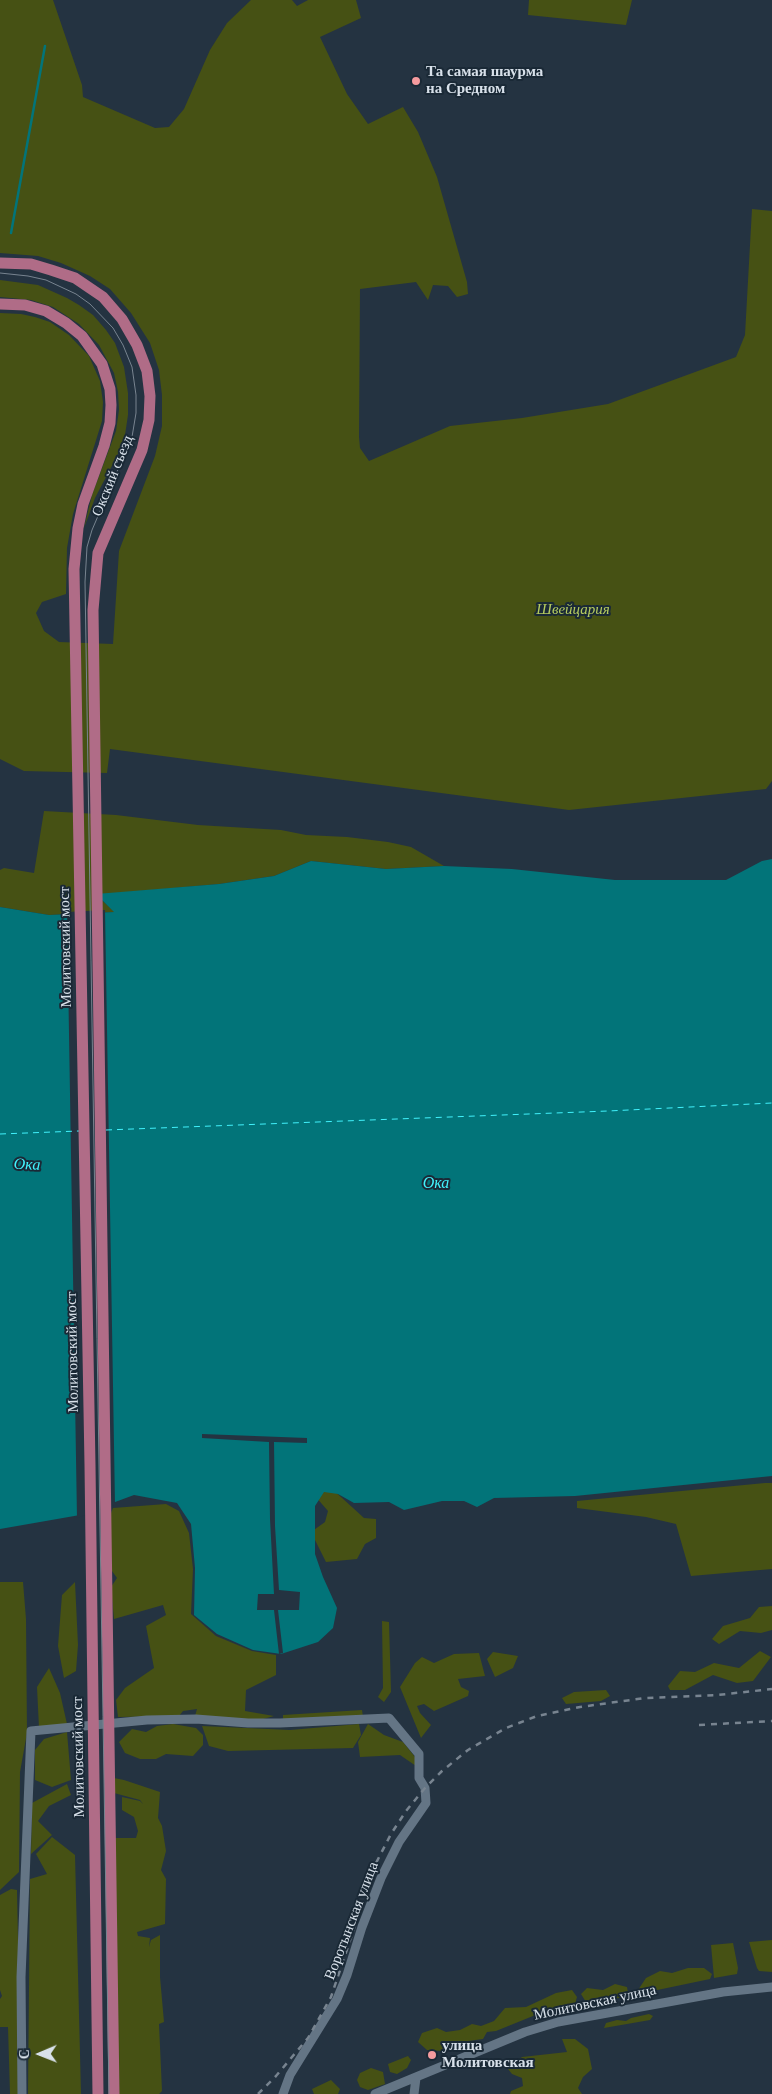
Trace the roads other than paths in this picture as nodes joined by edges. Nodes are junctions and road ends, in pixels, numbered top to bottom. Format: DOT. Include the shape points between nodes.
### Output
graph roads {
  1 [pos="0,263"];
  2 [pos="0,304"];
  3 [pos="75,610"];
  4 [pos="93,610"];
  5 [pos="772,1987"];
  6 [pos="416,2078"];
  7 [pos="22,2094"];
  8 [pos="98,2094"];
  9 [pos="114,2094"];
  10 [pos="283,2094"];
  11 [pos="375,2094"];
  12 [pos="414,2094"];
  1 -- 4 [label="main road, Окский съезд" via="31,264 75,278 90,287 122,319 138,344 147,371 150,396 146,437 98,553"];
  2 -- 3 [label="main road, Окский съезд" via="36,308 66,323 95,352 110,388 110,423 78,528"];
  3 -- 8 [label="main road, Молитовский мост"];
  4 -- 9 [label="main road, Молитовский мост"];
  5 -- 6 [label="street, Молитовская улица" via="723,1992 558,2022 525,2032"];
  6 -- 11 [label="street, Молитовская улица"];
  6 -- 12 [label="street"];
  7 -- 10 [label="street, Воротынская улица" via="21,1977 31,1731 196,1718 248,1723 389,1718 419,1754 419,1778 425,1788 426,1803 390,1860 337,1999 290,2075"];
}
